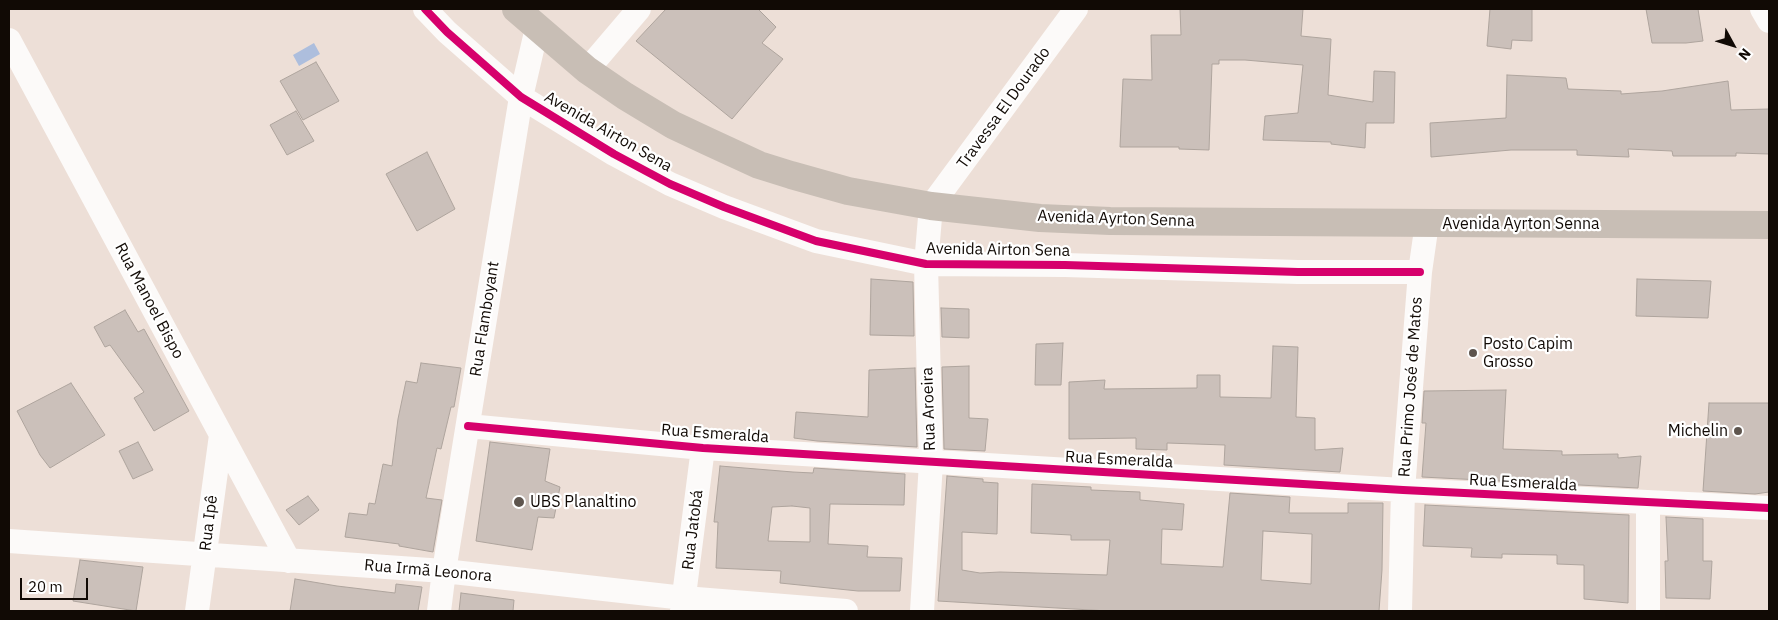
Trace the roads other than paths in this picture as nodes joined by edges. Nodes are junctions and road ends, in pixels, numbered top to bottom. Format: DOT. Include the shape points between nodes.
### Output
graph roads {
  1 [pos="425,9"];
  2 [pos="516,9"];
  3 [pos="638,9"];
  4 [pos="1076,9"];
  5 [pos="1762,9"];
  6 [pos="1769,21"];
  7 [pos="537,28"];
  8 [pos="9,40"];
  9 [pos="587,70"];
  10 [pos="521,97"];
  11 [pos="932,206"];
  12 [pos="1428,223"];
  13 [pos="1769,225"];
  14 [pos="926,264"];
  15 [pos="1420,272"];
  16 [pos="468,426"];
  17 [pos="221,434"];
  18 [pos="703,448"];
  19 [pos="931,462"];
  20 [pos="1403,490"];
  21 [pos="1648,503"];
  22 [pos="1769,508"];
  23 [pos="9,541"];
  24 [pos="205,555"];
  25 [pos="289,561"];
  26 [pos="444,571"];
  27 [pos="683,605"];
  28 [pos="197,611"];
  29 [pos="439,611"];
  30 [pos="846,611"];
  31 [pos="922,611"];
  32 [pos="1400,611"];
  33 [pos="1648,611"];
  1 -- 10 [label="street, Avenida Airton Sena"];
  2 -- 7 [label="highway, Avenida Ayrton Senna"];
  3 -- 9 [label="street"];
  4 -- 11 [label="street, Travessa El Dourado"];
  5 -- 6 [label="street"];
  7 -- 9 [label="highway, Avenida Ayrton Senna"];
  7 -- 10 [label="street, Rua Flamboyant"];
  8 -- 17 [label="street, Rua Manoel Bispo"];
  9 -- 11 [label="highway, Avenida Ayrton Senna" via="674,125 759,165 848,190"];
  10 -- 14 [label="street, Avenida Airton Sena" via="614,154 670,184 724,207 816,241"];
  10 -- 16 [label="street, Rua Flamboyant"];
  11 -- 12 [label="highway, Avenida Ayrton Senna" via="1040,218 1110,221"];
  11 -- 14 [label="street, Rua Aroeira"];
  12 -- 13 [label="highway, Avenida Ayrton Senna"];
  12 -- 15 [label="street, Rua Primo José de Matos"];
  14 -- 15 [label="street, Avenida Airton Sena"];
  14 -- 19 [label="street, Rua Aroeira"];
  15 -- 20 [label="street, Rua Primo José de Matos"];
  16 -- 18 [label="street, Rua Esmeralda"];
  16 -- 26 [label="street, Rua Flamboyant"];
  17 -- 24 [label="street, Rua Ipê"];
  17 -- 25 [label="street, Rua Manoel Bispo"];
  18 -- 19 [label="street, Rua Esmeralda"];
  18 -- 27 [label="street, Rua Jatobá"];
  19 -- 20 [label="street, Rua Esmeralda"];
  19 -- 31 [label="street, Rua Aroeira"];
  20 -- 21 [label="street, Rua Esmeralda"];
  20 -- 32 [label="street, Rua Primo José de Matos"];
  21 -- 22 [label="street, Rua Esmeralda"];
  21 -- 33 [label="street"];
  23 -- 24 [label="street, Rua Irmã Leonora"];
  24 -- 25 [label="street, Rua Irmã Leonora"];
  24 -- 28 [label="street, Rua Ipê"];
  25 -- 26 [label="street, Rua Irmã Leonora"];
  26 -- 27 [label="street, Rua Irmã Leonora"];
  26 -- 29 [label="street, Rua Flamboyant"];
  27 -- 30 [label="street, Rua Irmã Leonora"];
}
